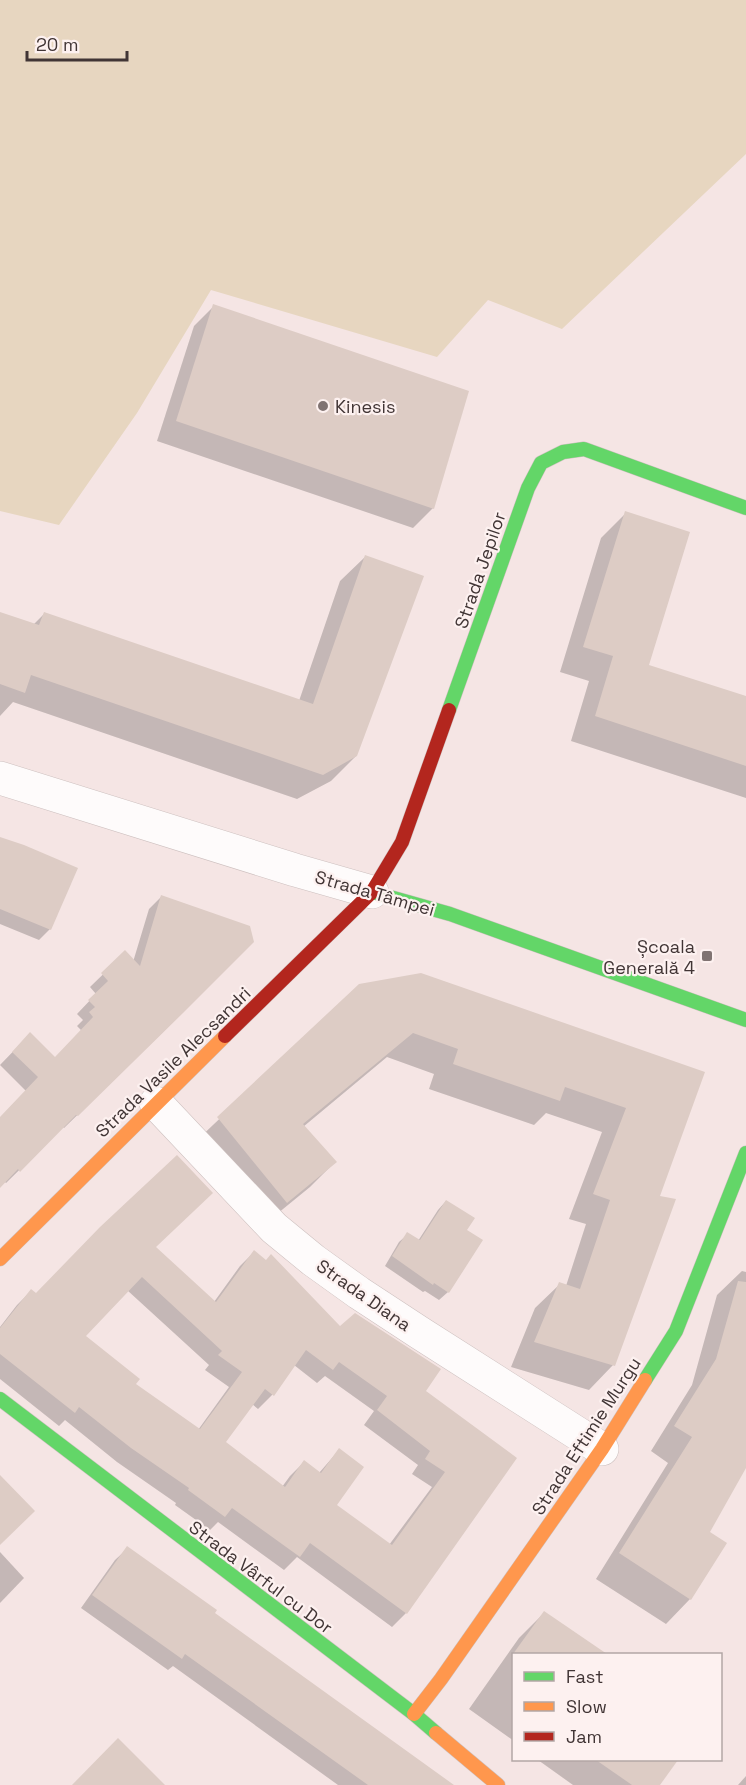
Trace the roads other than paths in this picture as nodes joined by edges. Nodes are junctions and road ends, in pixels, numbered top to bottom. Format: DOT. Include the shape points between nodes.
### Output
graph roads {
  1 [pos="746,508"];
  2 [pos="0,778"];
  3 [pos="372,892"];
  4 [pos="746,1020"];
  5 [pos="156,1103"];
  6 [pos="746,1153"];
  7 [pos="0,1259"];
  8 [pos="0,1399"];
  9 [pos="602,1449"];
  10 [pos="414,1714"];
  11 [pos="498,1785"];
  1 -- 3 [label="street, Strada Jepilor" via="585,449 563,452 541,463 528,488 402,842"];
  2 -- 3 [label="street, Strada Tâmpei"];
  3 -- 4 [label="street, Strada Tâmpei" via="450,914"];
  3 -- 5 [label="street, Strada Vasile Alecsandri"];
  5 -- 7 [label="street, Strada Vasile Alecsandri"];
  5 -- 9 [label="street, Strada Diana" via="274,1228 313,1260"];
  6 -- 9 [label="street, Strada Eftimie Murgu" via="676,1331"];
  8 -- 10 [label="street, Strada Vârful cu Dor"];
  9 -- 10 [label="street, Strada Eftimie Murgu"];
  10 -- 11 [label="street, Strada Vârful cu Dor"];
}
